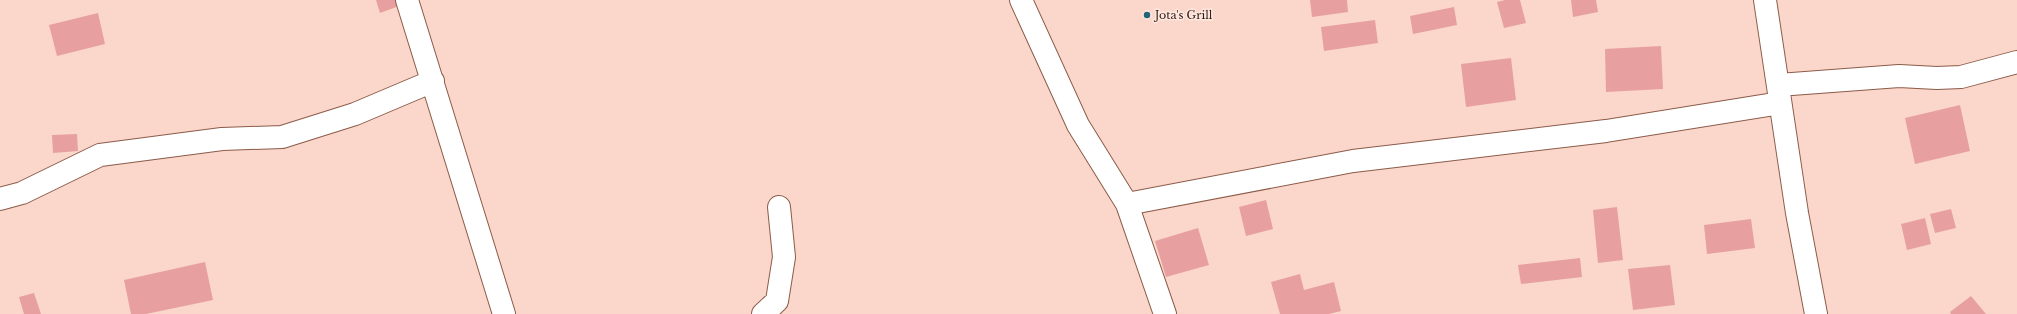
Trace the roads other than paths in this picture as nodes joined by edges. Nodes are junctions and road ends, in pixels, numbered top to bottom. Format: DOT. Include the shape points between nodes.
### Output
graph roads {
  1 [pos="407,0"];
  2 [pos="1021,0"];
  3 [pos="1765,0"];
  4 [pos="2017,62"];
  5 [pos="433,82"];
  6 [pos="1779,94"];
  7 [pos="0,199"];
  8 [pos="1127,204"];
  9 [pos="779,207"];
  10 [pos="504,314"];
  11 [pos="763,314"];
  12 [pos="1165,314"];
  13 [pos="1816,314"];
  1 -- 5 [label="street"];
  2 -- 8 [label="street" via="1078,125"];
  3 -- 6 [label="street"];
  4 -- 6 [label="street" via="1961,77 1899,76"];
  5 -- 7 [label="street" via="355,114 282,137 222,139 100,155 22,193"];
  5 -- 10 [label="street"];
  6 -- 8 [label="street" via="1606,131 1352,161"];
  6 -- 13 [label="street"];
  8 -- 12 [label="street"];
  9 -- 11 [label="street" via="784,257 777,301"];
}
